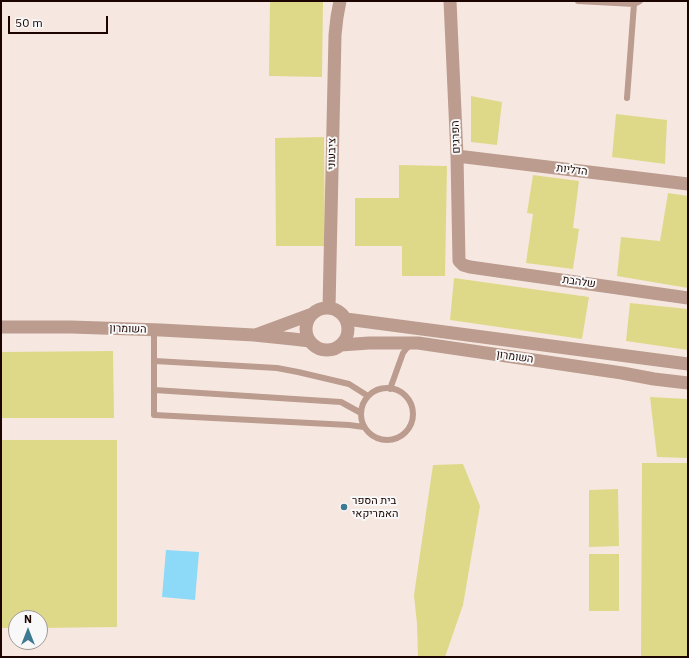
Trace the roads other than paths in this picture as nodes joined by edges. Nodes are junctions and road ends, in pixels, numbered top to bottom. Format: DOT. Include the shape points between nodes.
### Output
graph roads {
  1 [pos="340,1"];
  2 [pos="450,1"];
  3 [pos="578,1"];
  4 [pos="640,1"];
  5 [pos="634,4"];
  6 [pos="627,98"];
  7 [pos="457,156"];
  8 [pos="688,184"];
  9 [pos="470,267"];
  10 [pos="688,298"];
  11 [pos="329,308"];
  12 [pos="312,314"];
  13 [pos="346,319"];
  14 [pos="1,327"];
  15 [pos="154,330"];
  16 [pos="254,335"];
  17 [pos="310,341"];
  18 [pos="418,343"];
  19 [pos="341,345"];
  20 [pos="155,361"];
  21 [pos="688,364"];
  22 [pos="688,382"];
  23 [pos="390,389"];
  24 [pos="154,390"];
  25 [pos="368,396"];
  26 [pos="361,413"];
  27 [pos="364,427"];
  1 -- 11 [label="street, ציבעוני" via="334,35"];
  2 -- 7 [label="street, הפרגים"];
  3 -- 5 [label="lane"];
  4 -- 5 [label="lane"];
  5 -- 6 [label="lane"];
  7 -- 8 [label="street, הדליות"];
  7 -- 9 [label="street, הפרגים" via="459,261"];
  9 -- 10 [label="street, שלהבת"];
  11 -- 12 [label="street" via="317,310"];
  11 -- 13 [label="street" via="340,312"];
  12 -- 16 [label="street, השומרון"];
  12 -- 17 [label="street" via="306,326"];
  13 -- 19 [label="street" via="348,331"];
  13 -- 21 [label="street, השומרון"];
  14 -- 15 [label="street, השומרון"];
  15 -- 16 [label="street, השומרון"];
  15 -- 20 [label="lane"];
  16 -- 17 [label="street, השומרון"];
  17 -- 19 [label="street" via="317,348 324,350"];
  18 -- 19 [label="street, השומרון" via="369,342"];
  18 -- 22 [label="street, השומרון"];
  18 -- 23 [label="lane" via="406,348"];
  20 -- 24 [label="lane"];
  20 -- 25 [label="lane" via="277,368 349,384"];
  23 -- 25 [label="lane" via="376,391"];
  23 -- 27 [label="lane" via="403,394 411,405 412,419 406,432 387,440 374,436"];
  24 -- 26 [label="lane" via="341,402"];
  24 -- 27 [label="lane" via="154,415"];
  25 -- 26 [label="lane"];
  26 -- 27 [label="lane"];
}
